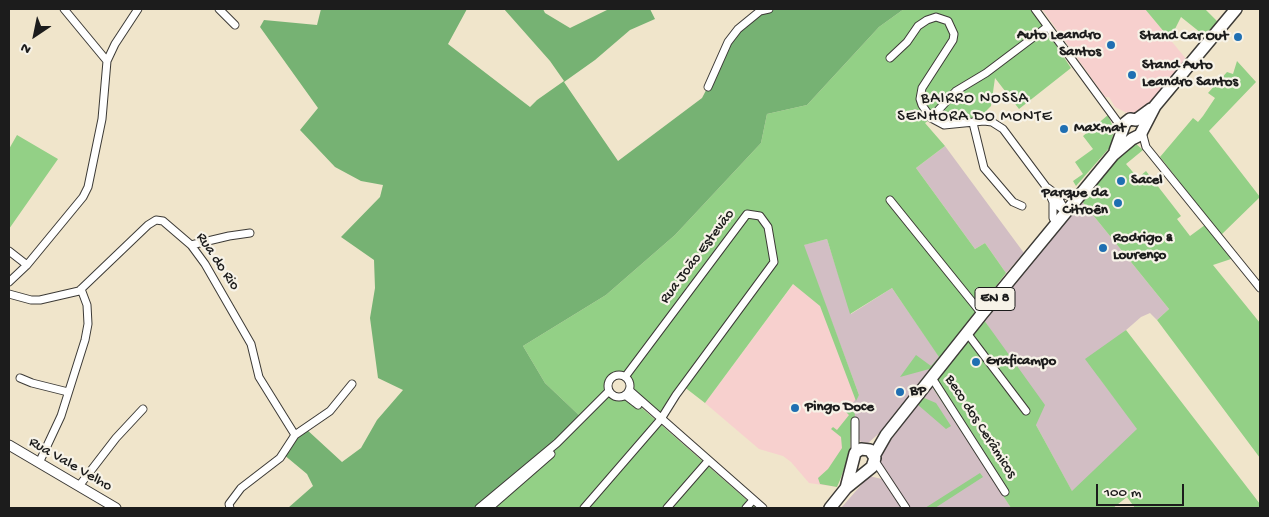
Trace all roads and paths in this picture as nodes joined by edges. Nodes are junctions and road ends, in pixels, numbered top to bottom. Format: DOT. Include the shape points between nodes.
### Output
graph roads {
  1 [pos="64,9"];
  2 [pos="138,9"];
  3 [pos="219,9"];
  4 [pos="769,9"];
  5 [pos="1035,9"];
  6 [pos="1236,9"];
  7 [pos="236,24"];
  8 [pos="1047,27"];
  9 [pos="890,58"];
  10 [pos="108,60"];
  11 [pos="708,87"];
  12 [pos="1110,111"];
  13 [pos="932,118"];
  14 [pos="973,123"];
  15 [pos="1133,130"];
  16 [pos="1048,188"];
  17 [pos="1056,194"];
  18 [pos="1079,197"];
  19 [pos="890,200"];
  20 [pos="1052,202"];
  21 [pos="1022,206"];
  22 [pos="1066,212"];
  23 [pos="1057,224"];
  24 [pos="250,234"];
  25 [pos="192,245"];
  26 [pos="9,250"];
  27 [pos="27,265"];
  28 [pos="9,282"];
  29 [pos="1260,288"];
  30 [pos="81,289"];
  31 [pos="9,294"];
  32 [pos="982,314"];
  33 [pos="967,333"];
  34 [pos="625,377"];
  35 [pos="20,378"];
  36 [pos="932,378"];
  37 [pos="352,384"];
  38 [pos="68,392"];
  39 [pos="611,393"];
  40 [pos="627,393"];
  41 [pos="142,410"];
  42 [pos="1026,411"];
  43 [pos="660,421"];
  44 [pos="855,421"];
  45 [pos="295,435"];
  46 [pos="9,445"];
  47 [pos="866,458"];
  48 [pos="707,462"];
  49 [pos="39,463"];
  50 [pos="79,486"];
  51 [pos="846,488"];
  52 [pos="1005,492"];
  53 [pos="752,505"];
  54 [pos="116,508"];
  55 [pos="230,508"];
  56 [pos="479,508"];
  57 [pos="490,508"];
  58 [pos="584,508"];
  59 [pos="667,508"];
  60 [pos="763,508"];
  61 [pos="830,508"];
  62 [pos="906,508"];
  1 -- 10 [label="street"];
  2 -- 10 [label="street"];
  3 -- 7 [label="street"];
  4 -- 11 [label="street" via="760,11 738,29 728,42"];
  5 -- 8 [label="street"];
  6 -- 15 [label="main road, EN 8"];
  8 -- 12 [label="street"];
  8 -- 13 [label="street" via="986,73 956,90"];
  9 -- 13 [label="street" via="927,20 936,17 948,21 954,40 922,88 922,105"];
  10 -- 27 [label="street" via="102,119 88,187"];
  12 -- 15 [label="street"];
  12 -- 15 [label="street"];
  13 -- 14 [label="street" via="951,126"];
  14 -- 16 [label="street" via="992,122 1003,129"];
  14 -- 21 [label="street" via="984,168 1013,202"];
  15 -- 18 [label="main road, EN 8"];
  15 -- 29 [label="street"];
  16 -- 17 [label="street"];
  16 -- 20 [label="street"];
  17 -- 18 [label="street"];
  17 -- 22 [label="street"];
  18 -- 22 [label="main road, EN 8"];
  19 -- 32 [label="street"];
  20 -- 22 [label="street"];
  20 -- 23 [label="street" via="1053,218"];
  22 -- 23 [label="main road, EN 8"];
  23 -- 32 [label="main road, EN 8"];
  24 -- 25 [label="street"];
  25 -- 30 [label="street, Rua do Rio" via="175,229 156,220"];
  25 -- 45 [label="street, Rua do Rio" via="240,324 250,344 259,376"];
  26 -- 27 [label="street"];
  27 -- 28 [label="street"];
  30 -- 31 [label="street, Rua do Rio" via="40,300"];
  30 -- 38 [label="street" via="88,305 88,324 77,371"];
  32 -- 33 [label="main road, EN 8"];
  33 -- 36 [label="main road, EN 8"];
  33 -- 42 [label="street"];
  34 -- 39 [label="street" via="612,377 608,384"];
  34 -- 40 [label="street" via="629,382"];
  34 -- 43 [label="street, Rua João Estevão" via="747,214 760,216 768,227 774,262 676,394"];
  35 -- 38 [label="street"];
  36 -- 47 [label="main road, EN 8"];
  36 -- 52 [label="street, Beco dos Cerâmicos"];
  37 -- 45 [label="street" via="330,411"];
  38 -- 49 [label="street" via="56,429"];
  39 -- 40 [label="street"];
  39 -- 56 [label="street" via="554,446"];
  39 -- 57 [label="street" via="545,460"];
  40 -- 43 [label="street"];
  41 -- 50 [label="street"];
  43 -- 48 [label="street"];
  43 -- 58 [label="street"];
  44 -- 47 [label="street" via="855,439"];
  45 -- 55 [label="street" via="280,458 241,488 229,504"];
  46 -- 49 [label="street, Rua Vale Velho"];
  47 -- 51 [label="main road, EN 8"];
  47 -- 51 [label="main road, EN 8"];
  47 -- 62 [label="street"];
  48 -- 53 [label="street"];
  48 -- 59 [label="street"];
  49 -- 50 [label="street, Rua Vale Velho"];
  50 -- 54 [label="street, Rua Vale Velho"];
  51 -- 61 [label="main road, EN 8"];
  53 -- 60 [label="street"];
}
